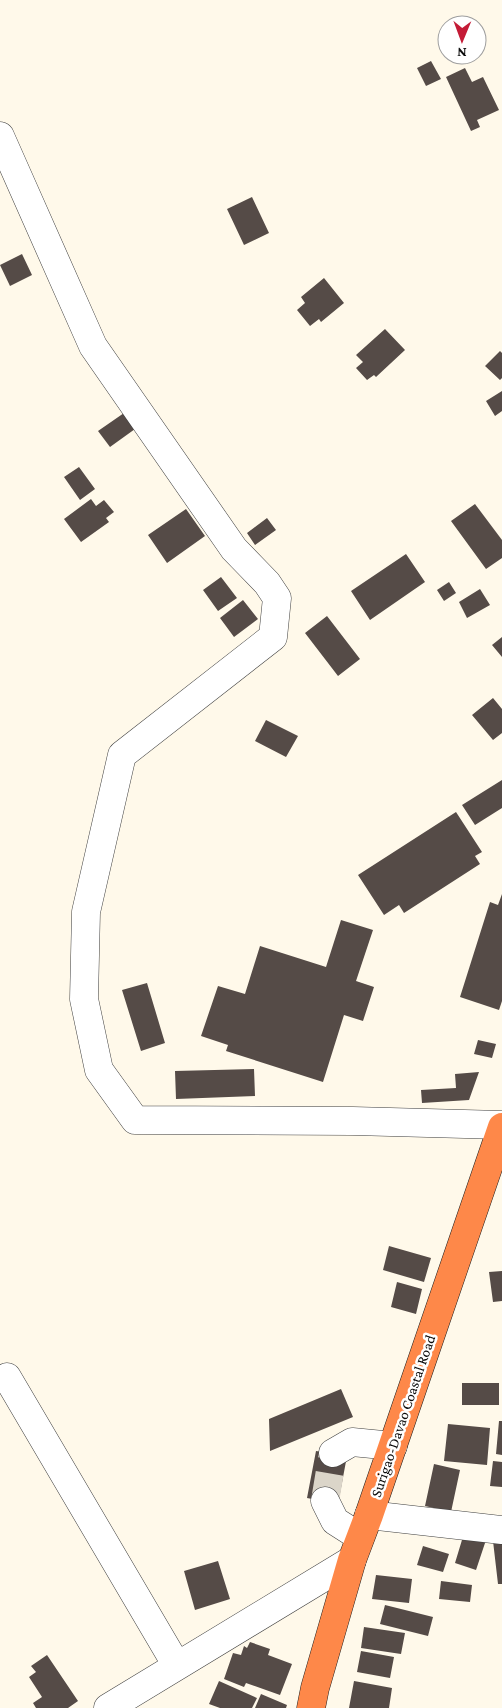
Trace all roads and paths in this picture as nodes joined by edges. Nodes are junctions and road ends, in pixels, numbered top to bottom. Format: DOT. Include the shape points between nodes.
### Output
graph roads {
  1 [pos="0,136"];
  2 [pos="502,1126"];
  3 [pos="7,1376"];
  4 [pos="393,1446"];
  5 [pos="333,1453"];
  6 [pos="325,1502"];
  7 [pos="502,1530"];
  8 [pos="360,1537"];
  9 [pos="177,1666"];
  10 [pos="108,1708"];
  11 [pos="311,1708"];
  1 -- 2 [label="street" via="93,346 234,549 277,598 273,637 122,755 86,912 84,999 99,1070 135,1120 353,1121"];
  2 -- 4 [label="highway, Surigao-Davao Coastal Road"];
  3 -- 9 [label="street"];
  4 -- 5 [label="street" via="352,1442"];
  4 -- 8 [label="highway, Surigao-Davao Coastal Road"];
  6 -- 8 [label="street" via="335,1521"];
  7 -- 8 [label="street"];
  8 -- 9 [label="street"];
  8 -- 11 [label="highway, Surigao-Davao Coastal Road"];
  9 -- 10 [label="street"];
}
